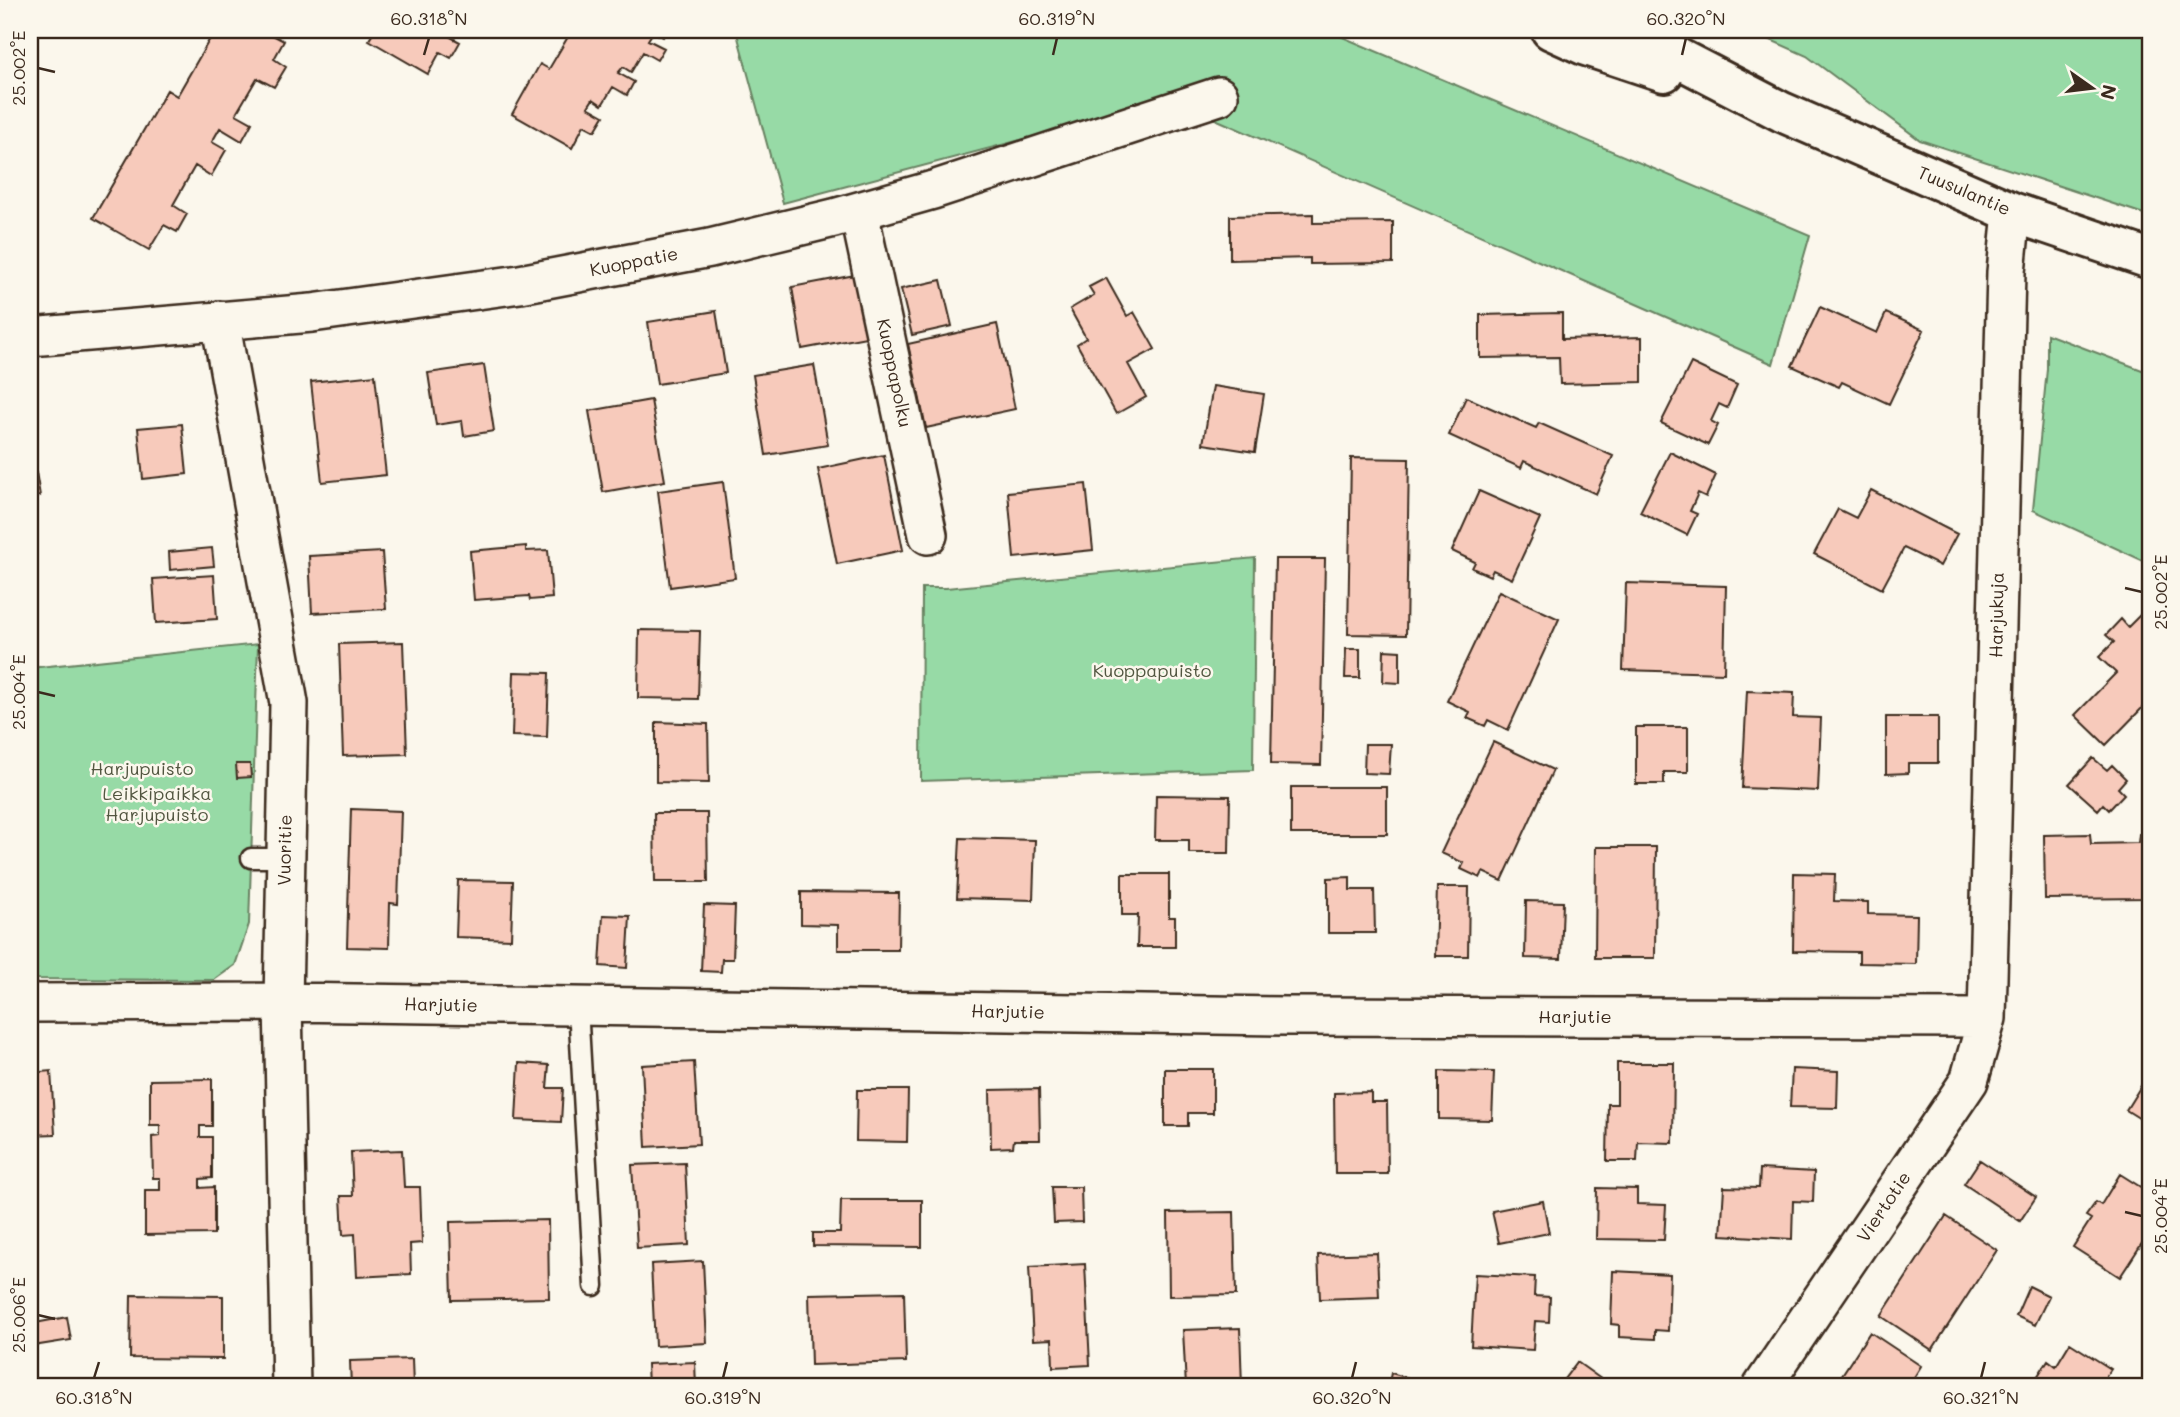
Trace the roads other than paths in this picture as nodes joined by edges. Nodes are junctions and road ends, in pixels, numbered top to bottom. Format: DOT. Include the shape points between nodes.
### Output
graph roads {
  1 [pos="1551,30"];
  2 [pos="1624,30"];
  3 [pos="1219,96"];
  4 [pos="1782,112"];
  5 [pos="859,212"];
  6 [pos="2012,212"];
  7 [pos="2150,259"];
  8 [pos="220,320"];
  9 [pos="30,337"];
  10 [pos="928,535"];
  11 [pos="283,1002"];
  12 [pos="30,1003"];
  13 [pos="578,1007"];
  14 [pos="1987,1018"];
  15 [pos="594,1286"];
  16 [pos="291,1387"];
  17 [pos="1762,1387"];
  1 -- 4 [label="main road, Tuusulantie"];
  2 -- 4 [label="main road, Tuusulantie"];
  3 -- 5 [label="street, Kuoppatie"];
  4 -- 6 [label="main road, Tuusulantie"];
  5 -- 8 [label="street, Kuoppatie" via="710,248 520,284 312,313"];
  5 -- 10 [label="street, Kuoppapolku"];
  6 -- 7 [label="main road, Tuusulantie"];
  6 -- 14 [label="street, Harjukuja" via="2006,272"];
  8 -- 9 [label="street, Kuoppatie"];
  8 -- 11 [label="street, Vuoritie" via="289,703 268,858"];
  11 -- 12 [label="street, Harjutie"];
  11 -- 13 [label="street, Harjutie"];
  11 -- 16 [label="street, Vuoritie"];
  13 -- 14 [label="street, Harjutie"];
  13 -- 15 [label="lane"];
  14 -- 17 [label="street, Viertotie" via="1969,1081"];
}
